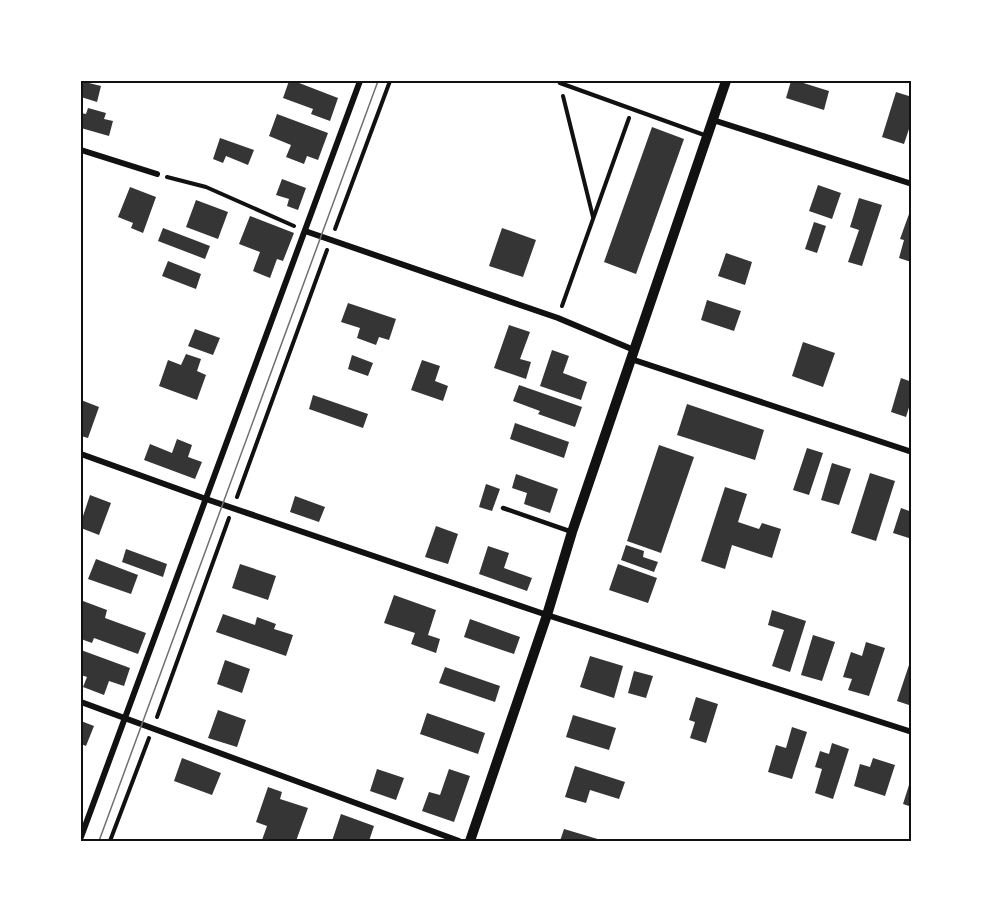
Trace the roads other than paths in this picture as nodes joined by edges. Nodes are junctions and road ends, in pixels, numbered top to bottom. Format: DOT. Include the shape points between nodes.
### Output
graph roads {
  1 [pos="360,81"];
  2 [pos="726,81"];
  3 [pos="560,83"];
  4 [pos="712,120"];
  5 [pos="707,136"];
  6 [pos="81,150"];
  7 [pos="157,174"];
  8 [pos="912,184"];
  9 [pos="305,231"];
  10 [pos="632,355"];
  11 [pos="912,452"];
  12 [pos="81,454"];
  13 [pos="206,499"];
  14 [pos="504,508"];
  15 [pos="572,532"];
  16 [pos="547,615"];
  17 [pos="81,702"];
  18 [pos="126,719"];
  19 [pos="912,732"];
  20 [pos="81,837"];
  21 [pos="459,841"];
  22 [pos="470,841"];
  1 -- 9 [label="street"];
  2 -- 4 [label="street"];
  3 -- 5 [label="lane"];
  4 -- 5 [label="street"];
  4 -- 8 [label="street"];
  5 -- 10 [label="street"];
  6 -- 7 [label="street"];
  9 -- 10 [label="street" via="558,318"];
  9 -- 13 [label="street"];
  10 -- 11 [label="street"];
  10 -- 15 [label="street"];
  12 -- 13 [label="street"];
  13 -- 16 [label="street"];
  13 -- 18 [label="street"];
  14 -- 15 [label="lane"];
  15 -- 16 [label="street"];
  16 -- 19 [label="street"];
  16 -- 22 [label="street"];
  17 -- 18 [label="street"];
  18 -- 20 [label="street"];
  18 -- 21 [label="street"];
}
